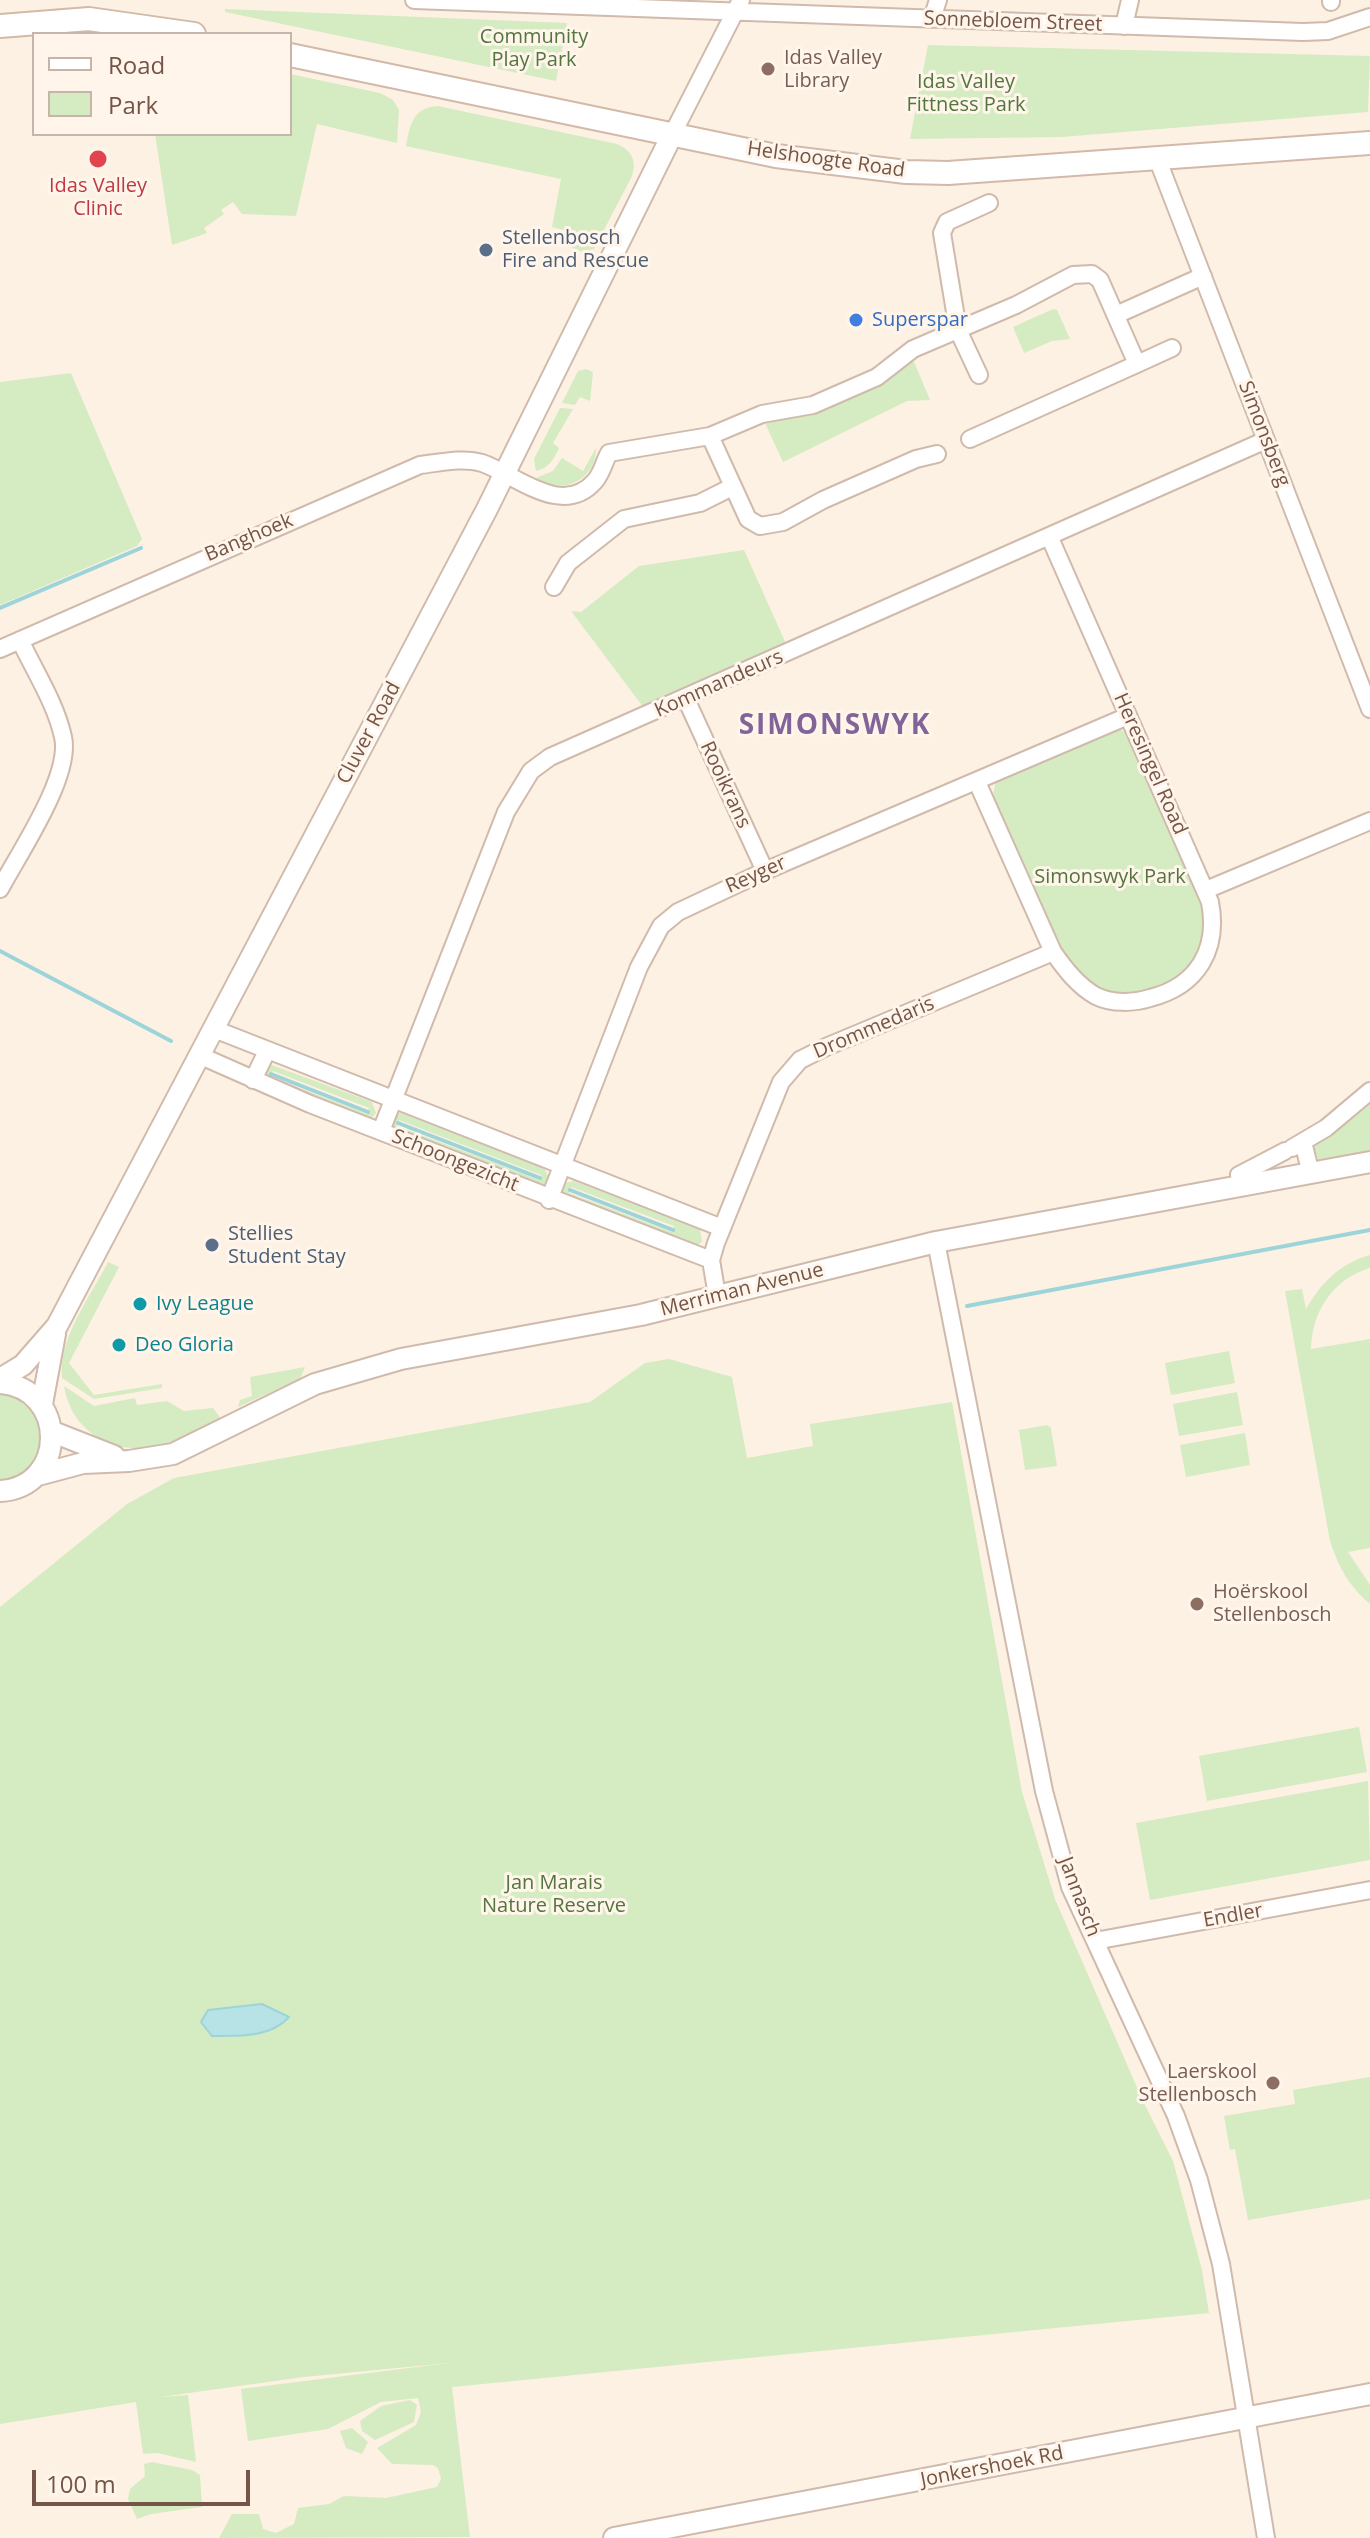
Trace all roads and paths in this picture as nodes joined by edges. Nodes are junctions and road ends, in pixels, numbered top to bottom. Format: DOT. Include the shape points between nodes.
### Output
graph roads {
  1 [pos="414,0"];
  2 [pos="938,0"];
  3 [pos="1130,0"];
  4 [pos="557,3"];
  5 [pos="738,6"];
  6 [pos="1370,17"];
  7 [pos="932,19"];
  8 [pos="0,26"];
  9 [pos="1124,26"];
  10 [pos="180,32"];
  11 [pos="292,55"];
  12 [pos="672,135"];
  13 [pos="1370,143"];
  14 [pos="1157,158"];
  15 [pos="989,203"];
  16 [pos="1203,276"];
  17 [pos="1116,315"];
  18 [pos="958,330"];
  19 [pos="1172,348"];
  20 [pos="1137,364"];
  21 [pos="979,375"];
  22 [pos="710,436"];
  23 [pos="970,439"];
  24 [pos="1266,440"];
  25 [pos="937,454"];
  26 [pos="504,475"];
  27 [pos="732,487"];
  28 [pos="1050,538"];
  29 [pos="554,587"];
  30 [pos="20,640"];
  31 [pos="0,649"];
  32 [pos="686,699"];
  33 [pos="1370,709"];
  34 [pos="1128,716"];
  35 [pos="977,782"];
  36 [pos="1370,821"];
  37 [pos="765,871"];
  38 [pos="0,889"];
  39 [pos="1206,890"];
  40 [pos="1053,952"];
  41 [pos="214,1029"];
  42 [pos="267,1051"];
  43 [pos="201,1056"];
  44 [pos="253,1080"];
  45 [pos="1370,1091"];
  46 [pos="392,1101"];
  47 [pos="381,1131"];
  48 [pos="1293,1147"];
  49 [pos="1370,1162"];
  50 [pos="561,1167"];
  51 [pos="1311,1174"];
  52 [pos="1241,1187"];
  53 [pos="549,1200"];
  54 [pos="722,1228"];
  55 [pos="936,1242"];
  56 [pos="711,1260"];
  57 [pos="717,1296"];
  58 [pos="57,1326"];
  59 [pos="0,1381"];
  60 [pos="42,1404"];
  61 [pos="53,1432"];
  62 [pos="129,1461"];
  63 [pos="38,1475"];
  64 [pos="3,1493"];
  65 [pos="1370,1890"];
  66 [pos="1095,1941"];
  67 [pos="1370,2394"];
  68 [pos="1245,2417"];
  69 [pos="614,2538"];
  70 [pos="1266,2538"];
  1 -- 4 [label="street, Sonnebloem Street"];
  2 -- 7 [label="street"];
  3 -- 9 [label="street"];
  4 -- 5 [label="street, Sonnebloem Street"];
  5 -- 7 [label="street, Sonnebloem Street"];
  5 -- 12 [label="street"];
  6 -- 9 [label="street, Sonnebloem Street" via="1328,31"];
  7 -- 9 [label="street, Sonnebloem Street"];
  8 -- 10 [label="main road" via="89,19"];
  11 -- 12 [label="main road, Helshoogte Road"];
  12 -- 14 [label="main road, Helshoogte Road" via="776,156 906,172"];
  12 -- 26 [label="street, Cluver Road"];
  13 -- 14 [label="main road, Helshoogte Road"];
  14 -- 16 [label="street, Simonsberg"];
  15 -- 18 [label="street" via="947,222 942,233"];
  16 -- 17 [label="street"];
  16 -- 24 [label="street, Simonsberg"];
  17 -- 18 [label="street" via="1100,280 1082,272"];
  17 -- 20 [label="street"];
  18 -- 21 [label="street"];
  18 -- 22 [label="street" via="913,349 877,377 813,405 762,414"];
  19 -- 20 [label="street"];
  20 -- 23 [label="street"];
  22 -- 26 [label="street, Banghoek" via="609,453 592,484 569,495 552,495"];
  22 -- 27 [label="street"];
  24 -- 28 [label="street, Kommandeurs"];
  24 -- 33 [label="street, Simonsberg"];
  25 -- 27 [label="street" via="772,525 748,519"];
  26 -- 30 [label="street, Banghoek" via="468,461 420,465"];
  26 -- 41 [label="street, Cluver Road"];
  27 -- 29 [label="street" via="700,503 624,519 568,563"];
  28 -- 32 [label="street, Kommandeurs"];
  28 -- 34 [label="street, Heresingel Road"];
  30 -- 31 [label="street, Banghoek"];
  30 -- 38 [label="street" via="60,725 64,755"];
  32 -- 37 [label="street, Rooikrans"];
  32 -- 46 [label="street, Kommandeurs" via="550,757 531,771 515,793"];
  34 -- 35 [label="street, Reyger"];
  34 -- 39 [label="street, Heresingel Road"];
  35 -- 37 [label="street, Reyger"];
  35 -- 40 [label="street, Heresingel Road"];
  36 -- 39 [label="street"];
  37 -- 50 [label="street, Reyger" via="678,912 661,926 650,942"];
  39 -- 40 [label="street, Heresingel Road" via="1213,941 1192,977 1169,993 1132,1003 1098,997 1070,976"];
  40 -- 54 [label="street, Drommedaris" via="800,1060 774,1094"];
  41 -- 42 [label="street, Schoongezicht"];
  41 -- 43 [label="street, Cluver Road"];
  42 -- 44 [label="street"];
  42 -- 46 [label="street, Schoongezicht"];
  43 -- 44 [label="street, Schoongezicht"];
  43 -- 58 [label="street, Cluver Road"];
  44 -- 47 [label="street, Schoongezicht"];
  45 -- 48 [label="street" via="1350,1111"];
  46 -- 47 [label="street, Kommandeurs"];
  46 -- 50 [label="street, Schoongezicht"];
  47 -- 53 [label="street, Schoongezicht"];
  48 -- 51 [label="street"];
  48 -- 52 [label="street" via="1239,1175"];
  49 -- 51 [label="street, Merriman Avenue"];
  50 -- 53 [label="street, Reyger"];
  50 -- 54 [label="street, Schoongezicht"];
  51 -- 52 [label="street, Merriman Avenue"];
  52 -- 55 [label="street, Merriman Avenue"];
  53 -- 56 [label="street, Schoongezicht"];
  54 -- 56 [label="street, Drommedaris"];
  55 -- 57 [label="street, Merriman Avenue"];
  55 -- 66 [label="street, Jannasch" via="1035,1755 1070,1887"];
  56 -- 57 [label="street, Drommedaris"];
  57 -- 62 [label="street, Merriman Avenue" via="352,1371 173,1454"];
  58 -- 59 [label="street, Cluver Road" via="23,1365"];
  58 -- 60 [label="street, Cluver Road"];
  59 -- 60 [label="street" via="25,1390"];
  60 -- 61 [label="street"];
  61 -- 62 [label="street, Merriman Avenue"];
  61 -- 63 [label="street" via="50,1455"];
  62 -- 63 [label="street, Merriman Avenue" via="83,1463"];
  63 -- 64 [label="street, Merriman Avenue"];
  65 -- 66 [label="street, Endler"];
  66 -- 68 [label="street, Jannasch" via="1190,2152 1221,2264 1244,2382"];
  67 -- 68 [label="street, Jonkershoek Rd"];
  68 -- 69 [label="street, Jonkershoek Rd"];
  68 -- 70 [label="street, Jannasch"];
}
